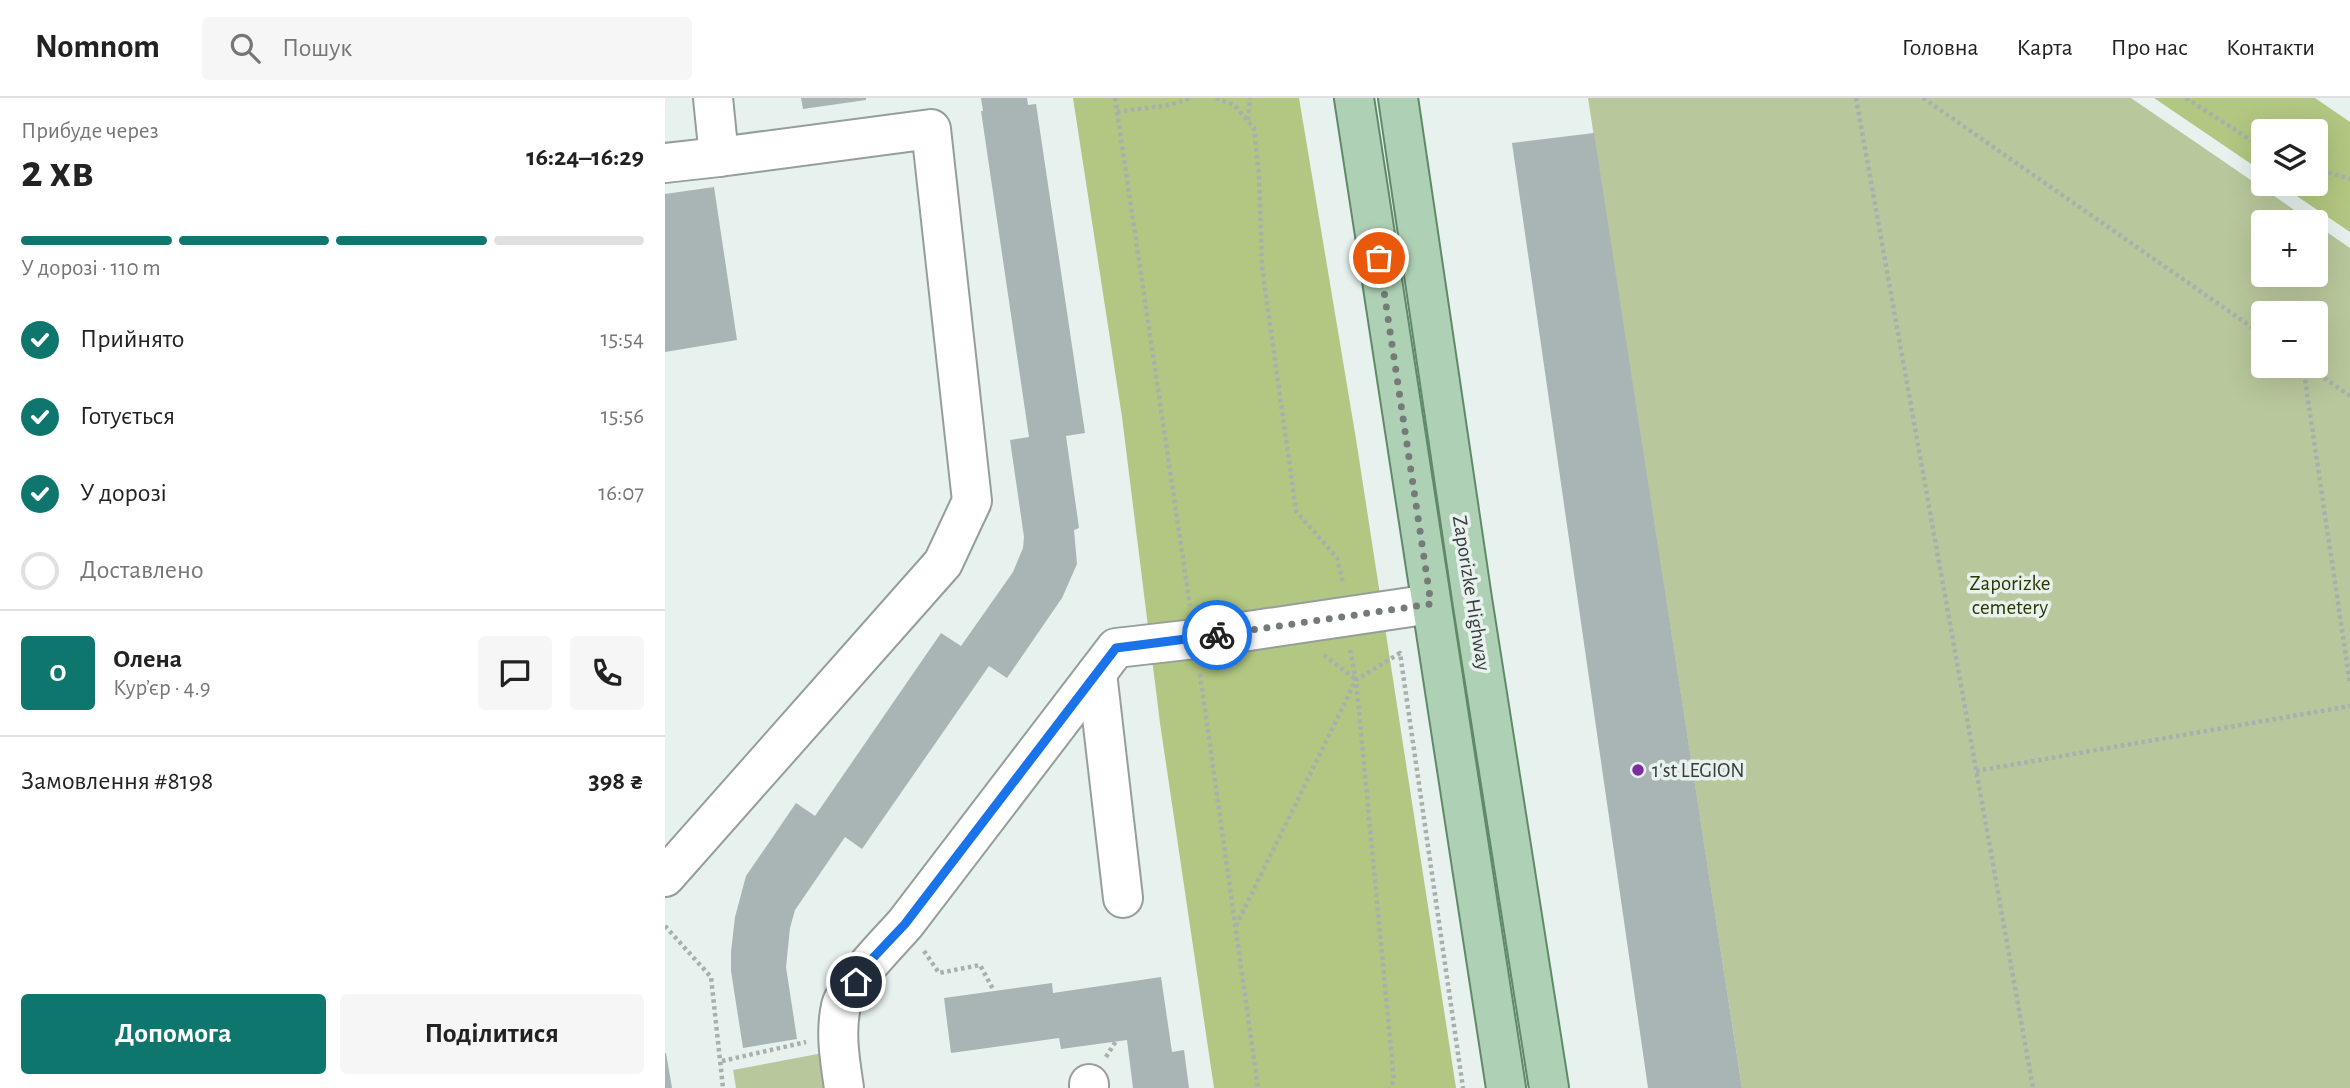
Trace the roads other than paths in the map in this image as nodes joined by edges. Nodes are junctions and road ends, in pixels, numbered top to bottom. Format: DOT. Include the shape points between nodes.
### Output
graph roads {
  1 [pos="713,98"];
  2 [pos="1355,98"];
  3 [pos="1399,99"];
  4 [pos="719,157"];
  5 [pos="665,163"];
  6 [pos="1472,599"];
  7 [pos="1431,604"];
  8 [pos="1097,673"];
  9 [pos="665,877"];
  10 [pos="1123,898"];
  11 [pos="844,1088"];
  12 [pos="1506,1088"];
  13 [pos="1549,1088"];
  1 -- 4 [label="lane"];
  2 -- 7 [label="main road, Zaporizke Highway"];
  3 -- 6 [label="main road, Zaporizke Highway"];
  4 -- 5 [label="lane"];
  4 -- 9 [label="lane" via="932,130 972,500 943,563"];
  6 -- 7 [label="main road"];
  6 -- 13 [label="main road, Zaporizke Highway"];
  7 -- 8 [label="lane" via="1116,648"];
  7 -- 12 [label="main road, Zaporizke Highway"];
  8 -- 10 [label="lane"];
  8 -- 11 [label="lane" via="842,1003 838,1035"];
}
